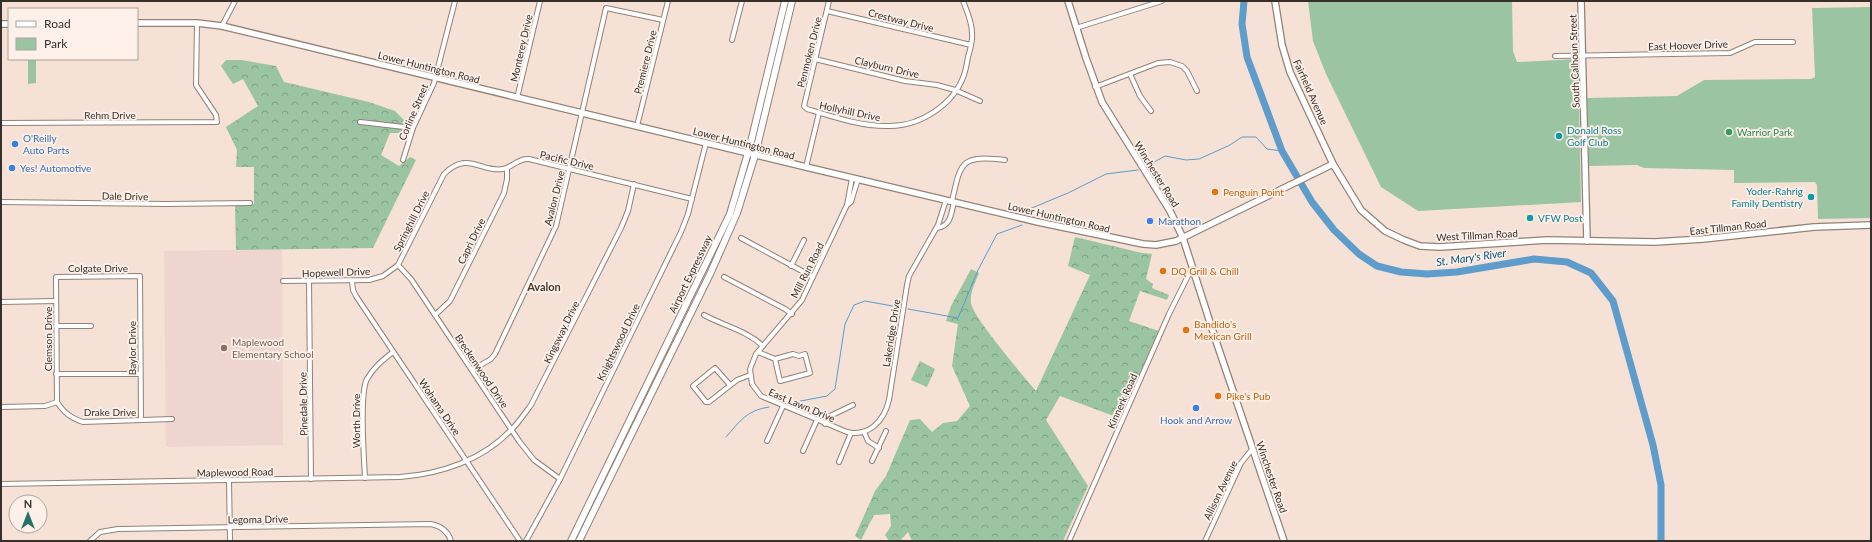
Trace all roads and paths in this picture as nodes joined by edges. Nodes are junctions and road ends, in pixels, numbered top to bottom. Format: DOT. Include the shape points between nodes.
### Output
graph roads {
  1 [pos="235,1"];
  2 [pos="455,1"];
  3 [pos="540,1"];
  4 [pos="668,1"];
  5 [pos="742,1"];
  6 [pos="785,1"];
  7 [pos="792,1"];
  8 [pos="829,1"];
  9 [pos="963,1"];
  10 [pos="1068,1"];
  11 [pos="1162,1"];
  12 [pos="1275,1"];
  13 [pos="1581,1"];
  14 [pos="1149,3"];
  15 [pos="827,10"];
  16 [pos="663,20"];
  17 [pos="197,22"];
  18 [pos="138,23"];
  19 [pos="222,26"];
  20 [pos="1076,28"];
  21 [pos="732,40"];
  22 [pos="1793,42"];
  23 [pos="971,45"];
  24 [pos="1583,55"];
  25 [pos="1555,56"];
  26 [pos="815,59"];
  27 [pos="1130,74"];
  28 [pos="436,78"];
  29 [pos="1095,87"];
  30 [pos="956,90"];
  31 [pos="1197,91"];
  32 [pos="517,98"];
  33 [pos="980,101"];
  34 [pos="804,106"];
  35 [pos="1151,111"];
  36 [pos="818,113"];
  37 [pos="582,114"];
  38 [pos="360,122"];
  39 [pos="1,123"];
  40 [pos="637,126"];
  41 [pos="413,128"];
  42 [pos="706,142"];
  43 [pos="748,153"];
  44 [pos="755,155"];
  45 [pos="403,160"];
  46 [pos="1005,160"];
  47 [pos="1333,164"];
  48 [pos="806,167"];
  49 [pos="507,168"];
  50 [pos="570,169"];
  51 [pos="444,174"];
  52 [pos="852,178"];
  53 [pos="858,180"];
  54 [pos="634,184"];
  55 [pos="692,199"];
  56 [pos="951,201"];
  57 [pos="1,202"];
  58 [pos="250,203"];
  59 [pos="847,206"];
  60 [pos="1871,225"];
  61 [pos="937,228"];
  62 [pos="741,238"];
  63 [pos="1183,238"];
  64 [pos="804,240"];
  65 [pos="1587,241"];
  66 [pos="398,265"];
  67 [pos="791,266"];
  68 [pos="1194,269"];
  69 [pos="389,272"];
  70 [pos="140,276"];
  71 [pos="56,277"];
  72 [pos="724,277"];
  73 [pos="813,277"];
  74 [pos="283,281"];
  75 [pos="309,281"];
  76 [pos="352,281"];
  77 [pos="56,301"];
  78 [pos="1,302"];
  79 [pos="792,314"];
  80 [pos="435,315"];
  81 [pos="704,316"];
  82 [pos="56,326"];
  83 [pos="91,326"];
  84 [pos="763,346"];
  85 [pos="393,352"];
  86 [pos="758,352"];
  87 [pos="775,359"];
  88 [pos="472,370"];
  89 [pos="56,374"];
  90 [pos="140,374"];
  91 [pos="750,375"];
  92 [pos="730,385"];
  93 [pos="57,402"];
  94 [pos="853,405"];
  95 [pos="783,406"];
  96 [pos="1,407"];
  97 [pos="172,419"];
  98 [pos="141,420"];
  99 [pos="817,420"];
  100 [pos="825,424"];
  101 [pos="511,430"];
  102 [pos="886,431"];
  103 [pos="851,433"];
  104 [pos="862,433"];
  105 [pos="767,441"];
  106 [pos="879,448"];
  107 [pos="1253,448"];
  108 [pos="802,451"];
  109 [pos="467,461"];
  110 [pos="872,461"];
  111 [pos="839,462"];
  112 [pos="311,478"];
  113 [pos="365,478"];
  114 [pos="560,479"];
  115 [pos="229,480"];
  116 [pos="1,484"];
  117 [pos="230,528"];
  118 [pos="90,541"];
  119 [pos="230,541"];
  120 [pos="451,541"];
  121 [pos="520,541"];
  122 [pos="526,541"];
  123 [pos="571,541"];
  124 [pos="579,541"];
  125 [pos="1069,541"];
  126 [pos="1205,541"];
  127 [pos="1284,541"];
  1 -- 19 [label="street"];
  2 -- 28 [label="street, Corline Street"];
  3 -- 32 [label="street, Monterey Drive"];
  4 -- 16 [label="street, Premiere Drive"];
  5 -- 21 [label="street"];
  6 -- 43 [label="main road, Airport Expressway"];
  7 -- 44 [label="main road, Airport Expressway"];
  8 -- 15 [label="street, Penmoken Drive"];
  9 -- 23 [label="street, Hollyhill Drive" via="971,24"];
  10 -- 20 [label="main road, Winchester Road"];
  11 -- 14 [label="street"];
  12 -- 47 [label="main road, Fairfield Avenue" via="1282,45 1290,72"];
  13 -- 24 [label="main road, South Calhoun Street"];
  14 -- 20 [label="street"];
  15 -- 23 [label="street, Crestway Drive"];
  15 -- 26 [label="street, Penmoken Drive"];
  16 -- 37 [label="street, Avalon Drive" via="606,8"];
  16 -- 40 [label="street, Premiere Drive"];
  17 -- 18 [label="main road, Lower Huntington Road"];
  17 -- 19 [label="main road, Lower Huntington Road"];
  17 -- 39 [label="street, Rehm Drive" via="196,85 216,115 218,120 214,123"];
  19 -- 28 [label="main road, Lower Huntington Road"];
  20 -- 29 [label="main road, Winchester Road"];
  22 -- 24 [label="street, East Hoover Drive" via="1755,42 1730,53"];
  23 -- 30 [label="street, Hollyhill Drive" via="964,76"];
  24 -- 25 [label="street, East Hoover Drive"];
  24 -- 65 [label="main road, South Calhoun Street"];
  26 -- 30 [label="street, Clayburn Drive" via="905,81"];
  26 -- 34 [label="street, Penmoken Drive"];
  27 -- 29 [label="street"];
  27 -- 31 [label="street" via="1158,63 1176,63 1187,71"];
  27 -- 35 [label="street" via="1140,96"];
  28 -- 32 [label="main road, Lower Huntington Road"];
  28 -- 41 [label="street, Corline Street"];
  29 -- 63 [label="main road, Winchester Road" via="1105,110 1170,211"];
  30 -- 33 [label="street, Clayburn Drive"];
  30 -- 36 [label="street, Hollyhill Drive" via="939,108 914,122 902,125 864,123"];
  32 -- 37 [label="main road, Lower Huntington Road"];
  34 -- 36 [label="street, Hollyhill Drive"];
  36 -- 48 [label="street"];
  37 -- 40 [label="main road, Lower Huntington Road"];
  37 -- 50 [label="street, Avalon Drive"];
  38 -- 41 [label="street"];
  40 -- 42 [label="main road, Lower Huntington Road"];
  41 -- 45 [label="street, Corline Street"];
  42 -- 43 [label="main road, Lower Huntington Road"];
  42 -- 55 [label="street, Knightswood Drive"];
  43 -- 44 [label="main road, Lower Huntington Road"];
  43 -- 123 [label="main road, Airport Expressway" via="730,214 720,236"];
  44 -- 48 [label="main road, Lower Huntington Road"];
  44 -- 124 [label="main road, Airport Expressway" via="737,213 711,272"];
  46 -- 56 [label="street" via="981,157 968,162 958,175"];
  47 -- 63 [label="main road, Lower Huntington Road"];
  47 -- 65 [label="main road, West Tillman Road" via="1355,203 1368,218 1389,233 1413,244 1440,247 1547,240"];
  48 -- 52 [label="main road, Lower Huntington Road"];
  49 -- 50 [label="street, Pacific Drive" via="512,163 526,159"];
  49 -- 51 [label="street, Pacific Drive" via="497,169 466,163 454,166"];
  49 -- 80 [label="street, Capri Drive" via="504,193 450,301"];
  50 -- 54 [label="street, Pacific Drive"];
  50 -- 88 [label="street, Avalon Drive" via="553,235 501,342 491,359"];
  51 -- 66 [label="street, Springhill Drive"];
  52 -- 53 [label="main road, Lower Huntington Road"];
  52 -- 59 [label="street, Mill Run Road"];
  53 -- 56 [label="main road, Lower Huntington Road"];
  53 -- 59 [label="street, Mill Run Road" via="851,202"];
  54 -- 55 [label="street, Pacific Drive"];
  54 -- 101 [label="street, Kingsway Drive" via="621,228 544,384"];
  55 -- 114 [label="street, Knightswood Drive" via="681,232"];
  56 -- 61 [label="street, Lakeridge Drive"];
  56 -- 61 [label="street, Lakeridge Drive" via="948,222 944,227"];
  56 -- 63 [label="main road, Lower Huntington Road" via="1132,243 1156,245"];
  57 -- 58 [label="street, Dale Drive"];
  59 -- 73 [label="street, Mill Run Road"];
  60 -- 65 [label="main road, East Tillman Road" via="1814,227 1686,240"];
  61 -- 104 [label="street, Lakeridge Drive" via="909,276 887,406 876,425"];
  62 -- 67 [label="street"];
  63 -- 68 [label="main road, Winchester Road"];
  64 -- 67 [label="street"];
  66 -- 69 [label="street, Springhill Drive"];
  66 -- 80 [label="street, Breckenwood Drive" via="411,279"];
  67 -- 73 [label="street"];
  68 -- 107 [label="main road, Winchester Road"];
  68 -- 125 [label="street, Kinnerk Road" via="1190,272 1169,314"];
  69 -- 76 [label="street, Hopewell Drive" via="369,280"];
  70 -- 71 [label="street, Colgate Drive"];
  70 -- 90 [label="street, Baylor Drive"];
  71 -- 77 [label="street, Clemson Drive"];
  72 -- 79 [label="street"];
  73 -- 79 [label="street, Mill Run Road"];
  74 -- 75 [label="street, Hopewell Drive"];
  75 -- 76 [label="street, Hopewell Drive"];
  75 -- 112 [label="street, Pinedale Drive"];
  76 -- 85 [label="street, Wohama Drive" via="356,296"];
  77 -- 78 [label="street"];
  77 -- 82 [label="street, Clemson Drive"];
  79 -- 84 [label="street, Mill Run Road"];
  80 -- 88 [label="street, Breckenwood Drive"];
  81 -- 84 [label="street" via="755,338"];
  82 -- 83 [label="street"];
  82 -- 89 [label="street, Clemson Drive"];
  84 -- 86 [label="street, Mill Run Road"];
  85 -- 109 [label="street, Wohama Drive"];
  85 -- 113 [label="street, Worth Drive" via="376,365 366,380 363,394"];
  86 -- 87 [label="street"];
  86 -- 91 [label="street, Mill Run Road" via="751,364"];
  87 -- 87 [label="street" via="805,354 810,373 780,381"];
  88 -- 101 [label="street, Breckenwood Drive"];
  89 -- 90 [label="street"];
  89 -- 93 [label="street, Clemson Drive"];
  90 -- 98 [label="street, Baylor Drive"];
  91 -- 92 [label="street" via="741,377"];
  91 -- 95 [label="street, East Lawn Drive" via="752,384 761,396"];
  92 -- 92 [label="street" via="709,402 706,402 693,386 715,368"];
  93 -- 96 [label="street" via="45,406"];
  93 -- 98 [label="street, Drake Drive" via="71,418 83,422"];
  94 -- 100 [label="street" via="828,417"];
  95 -- 99 [label="street, East Lawn Drive"];
  95 -- 105 [label="street"];
  97 -- 98 [label="street, Drake Drive"];
  99 -- 100 [label="street, East Lawn Drive"];
  99 -- 108 [label="street"];
  100 -- 103 [label="street, East Lawn Drive"];
  101 -- 109 [label="street, Kingsway Drive" via="494,445"];
  101 -- 114 [label="street, Breckenwood Drive" via="534,460"];
  102 -- 106 [label="street"];
  103 -- 104 [label="street, East Lawn Drive"];
  103 -- 111 [label="street"];
  104 -- 106 [label="street" via="868,441"];
  106 -- 110 [label="street"];
  107 -- 126 [label="street, Allison Avenue" via="1242,463"];
  107 -- 127 [label="main road, Winchester Road"];
  109 -- 113 [label="street, Maplewood Road" via="419,475"];
  109 -- 121 [label="street, Wohama Drive"];
  112 -- 113 [label="street, Maplewood Road"];
  112 -- 115 [label="street, Maplewood Road"];
  114 -- 122 [label="street, Knightswood Drive"];
  115 -- 116 [label="street, Maplewood Road"];
  115 -- 117 [label="street"];
  117 -- 118 [label="street, Legoma Drive" via="118,529 100,532"];
  117 -- 119 [label="street"];
  117 -- 120 [label="street, Legoma Drive" via="431,524 445,530"];
}
